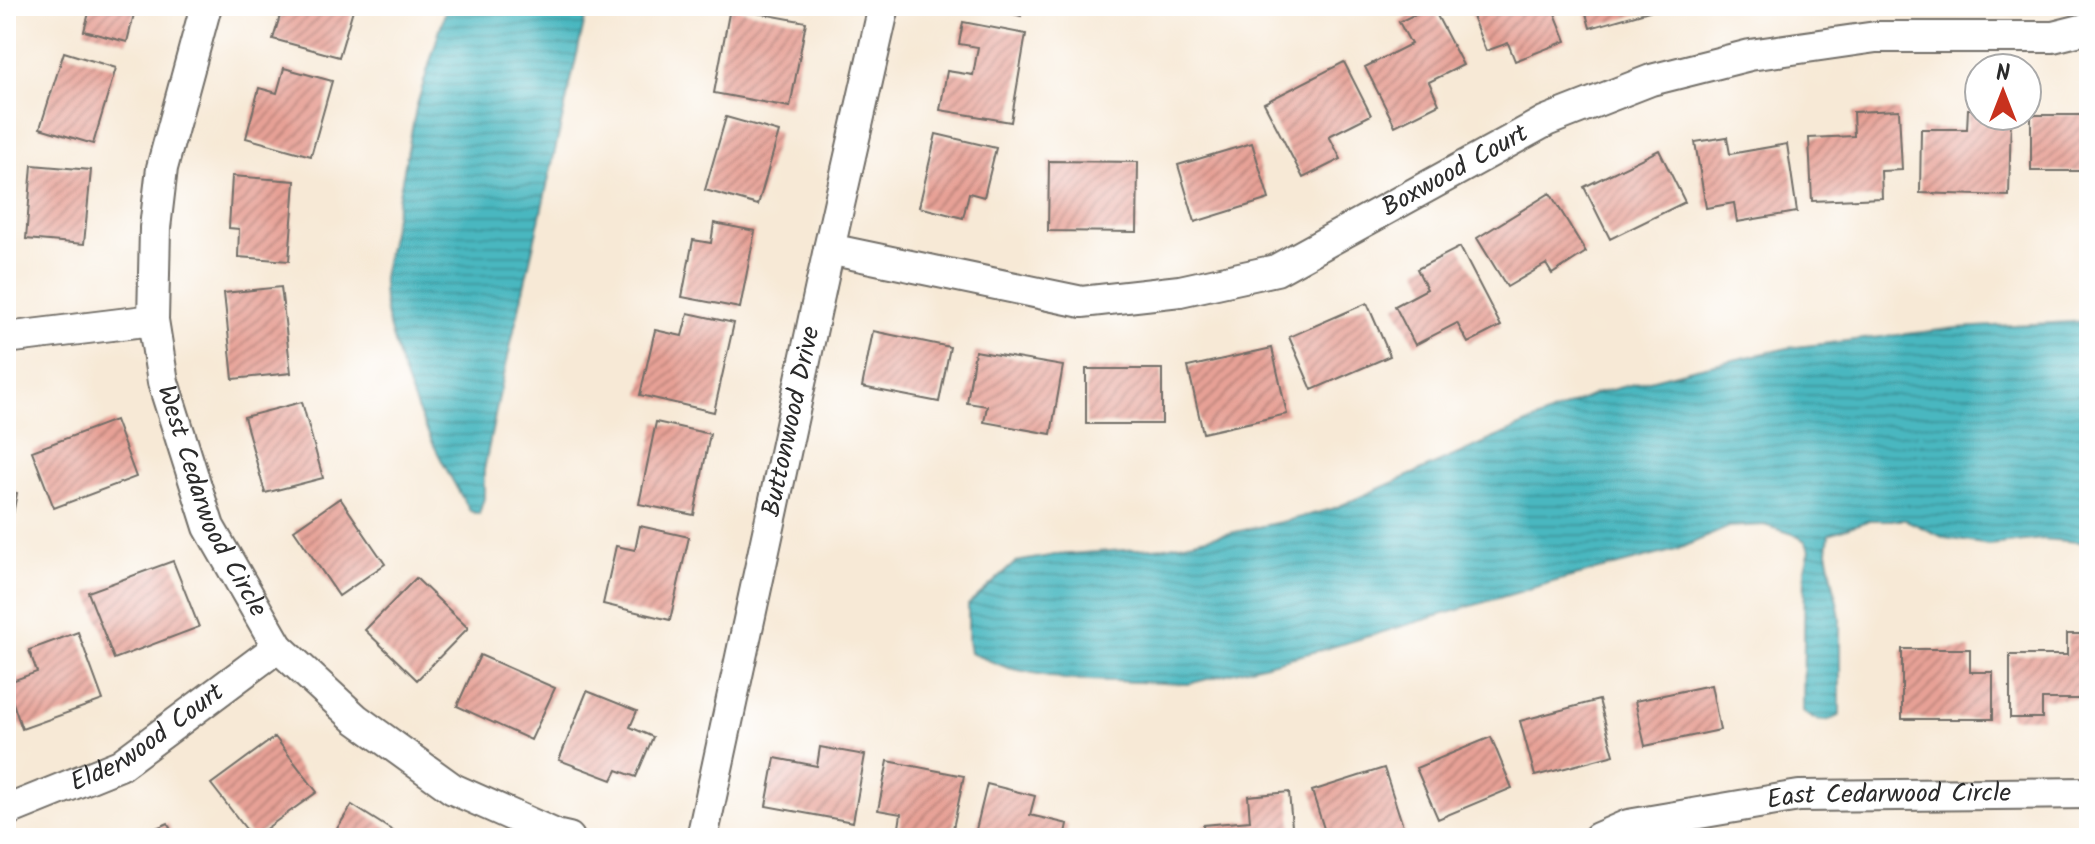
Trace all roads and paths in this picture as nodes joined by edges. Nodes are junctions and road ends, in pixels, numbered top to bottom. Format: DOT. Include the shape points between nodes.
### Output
graph roads {
  1 [pos="206,6"];
  2 [pos="884,6"];
  3 [pos="2089,28"];
  4 [pos="829,249"];
  5 [pos="153,320"];
  6 [pos="6,338"];
  7 [pos="278,647"];
  8 [pos="2089,793"];
  9 [pos="6,811"];
  10 [pos="569,838"];
  11 [pos="702,838"];
  12 [pos="1598,838"];
  1 -- 5 [label="street, West Cedarwood Circle" via="162,168"];
  2 -- 4 [label="street, Buttonwood Drive"];
  3 -- 4 [label="street, Boxwood Court" via="2053,37 1876,37 1750,55 1651,80 1546,121 1276,270 1180,291 1082,302"];
  4 -- 11 [label="street, Buttonwood Drive"];
  5 -- 6 [label="street"];
  5 -- 7 [label="street, West Cedarwood Circle" via="163,382 209,527"];
  7 -- 9 [label="street, Elderwood Court" via="120,765"];
  7 -- 10 [label="street, West Cedarwood Circle" via="356,719 453,789"];
  8 -- 12 [label="street, East Cedarwood Circle" via="1799,796 1628,825"];
}
